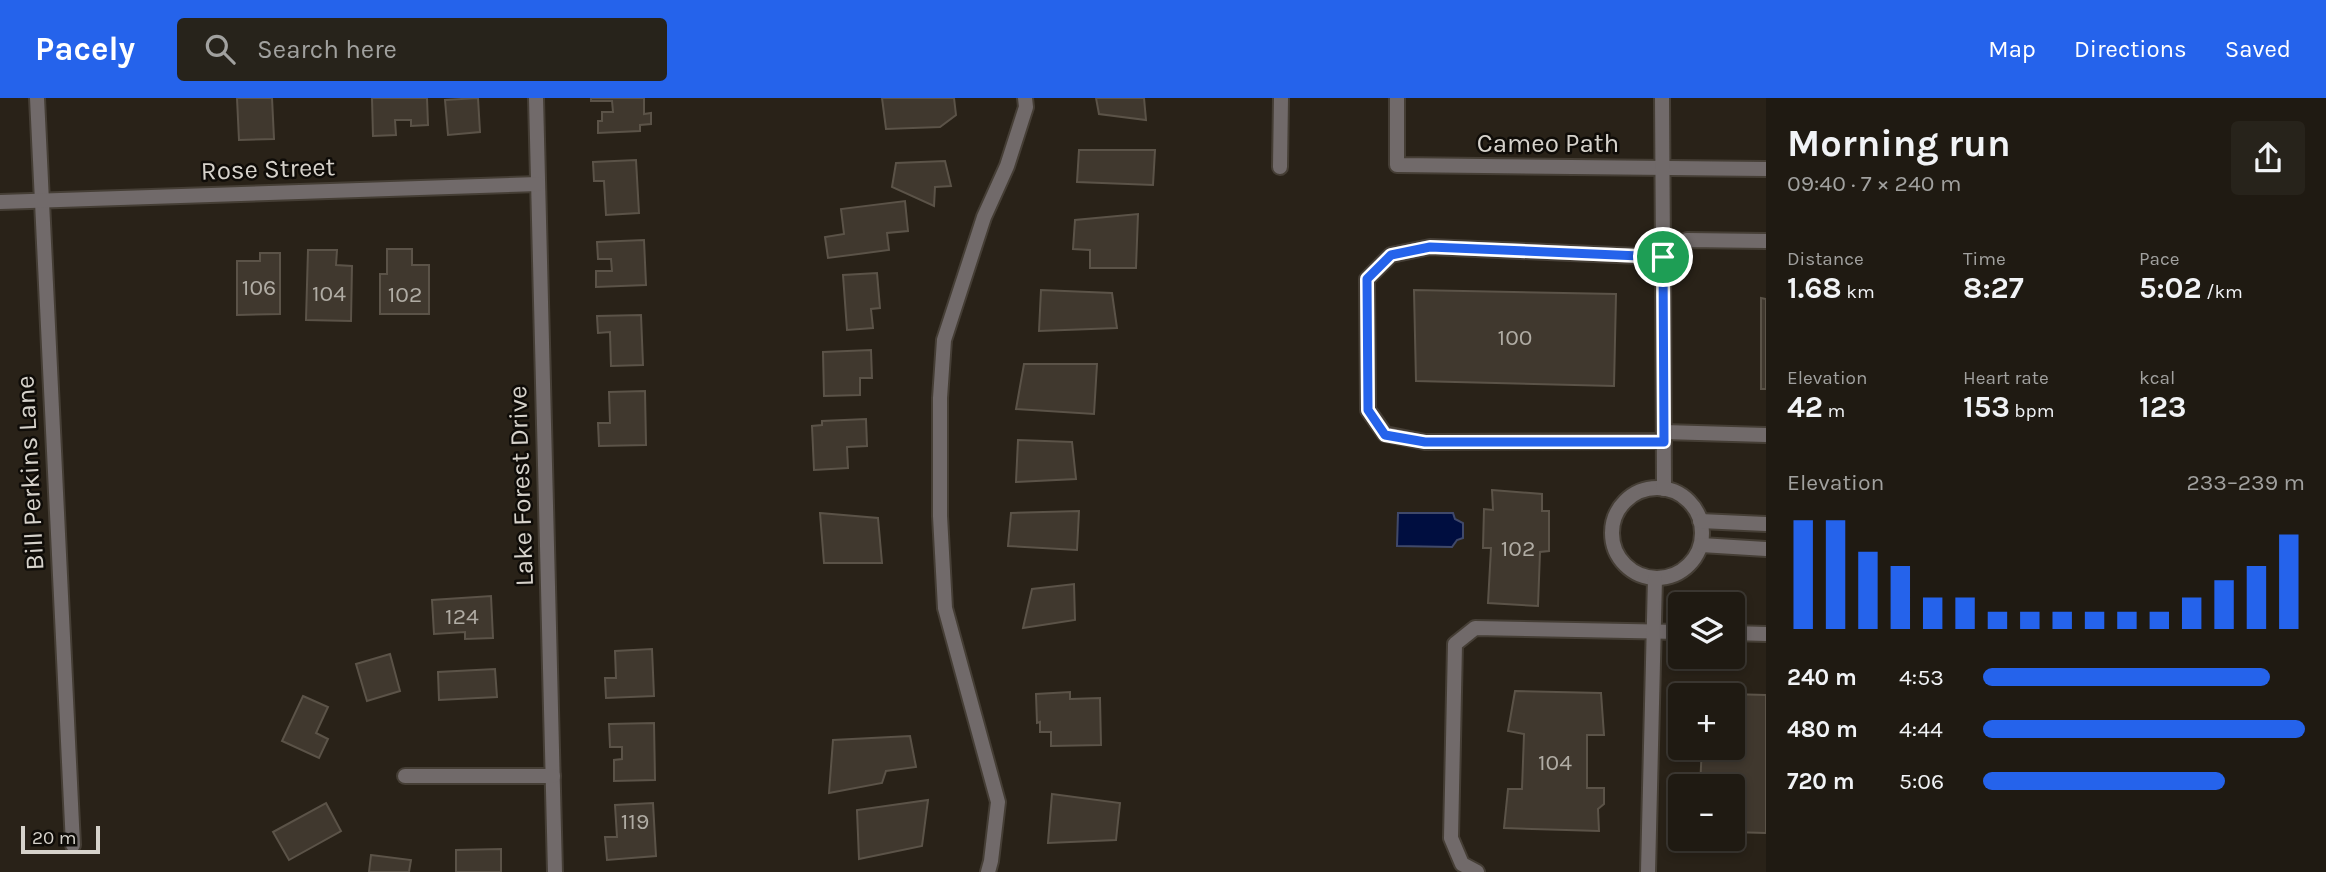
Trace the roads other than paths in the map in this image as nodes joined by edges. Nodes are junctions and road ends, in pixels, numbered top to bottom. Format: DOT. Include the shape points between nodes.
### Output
graph roads {
  1 [pos="37,98"];
  2 [pos="536,98"];
  3 [pos="1025,98"];
  4 [pos="1281,98"];
  5 [pos="1397,98"];
  6 [pos="1662,98"];
  7 [pos="1280,167"];
  8 [pos="1661,168"];
  9 [pos="1766,169"];
  10 [pos="538,184"];
  11 [pos="41,201"];
  12 [pos="0,202"];
  13 [pos="1766,241"];
  14 [pos="1663,257"];
  15 [pos="1766,435"];
  16 [pos="1664,437"];
  17 [pos="1664,489"];
  18 [pos="1700,521"];
  19 [pos="1766,524"];
  20 [pos="1701,545"];
  21 [pos="1766,549"];
  22 [pos="1656,578"];
  23 [pos="1654,632"];
  24 [pos="1668,632"];
  25 [pos="1745,633"];
  26 [pos="1766,634"];
  27 [pos="405,776"];
  28 [pos="553,776"];
  29 [pos="73,845"];
  30 [pos="555,872"];
  31 [pos="988,872"];
  32 [pos="1477,872"];
  33 [pos="1648,872"];
  1 -- 11 [label="street, Bill Perkins Lane"];
  2 -- 10 [label="street, Lake Forest Drive"];
  3 -- 31 [label="street" via="1007,166 984,217 944,340 940,398 945,608 999,802"];
  4 -- 7 [label="street"];
  5 -- 8 [label="street, Cameo Path" via="1397,165"];
  6 -- 8 [label="street"];
  8 -- 9 [label="street, Cameo Path"];
  8 -- 14 [label="street"];
  10 -- 11 [label="street, Rose Street"];
  10 -- 28 [label="street, Lake Forest Drive"];
  11 -- 12 [label="street, Rose Street"];
  11 -- 29 [label="street, Bill Perkins Lane"];
  13 -- 14 [label="street" via="1687,240"];
  14 -- 16 [label="street"];
  14 -- 16 [label="street" via="1430,247 1391,255 1367,279 1367,292 1368,410 1385,435 1425,442"];
  15 -- 16 [label="street"];
  16 -- 17 [label="street"];
  17 -- 18 [label="street" via="1690,503"];
  17 -- 22 [label="street" via="1635,494 1624,503 1612,530 1619,557 1629,568"];
  18 -- 19 [label="street"];
  18 -- 20 [label="street"];
  20 -- 21 [label="street"];
  20 -- 22 [label="street" via="1684,569"];
  22 -- 23 [label="street"];
  23 -- 24 [label="street"];
  23 -- 32 [label="street" via="1475,628 1455,644 1451,838 1462,864"];
  23 -- 33 [label="street"];
  25 -- 26 [label="street"];
  27 -- 28 [label="street"];
  28 -- 30 [label="street, Lake Forest Drive"];
}
